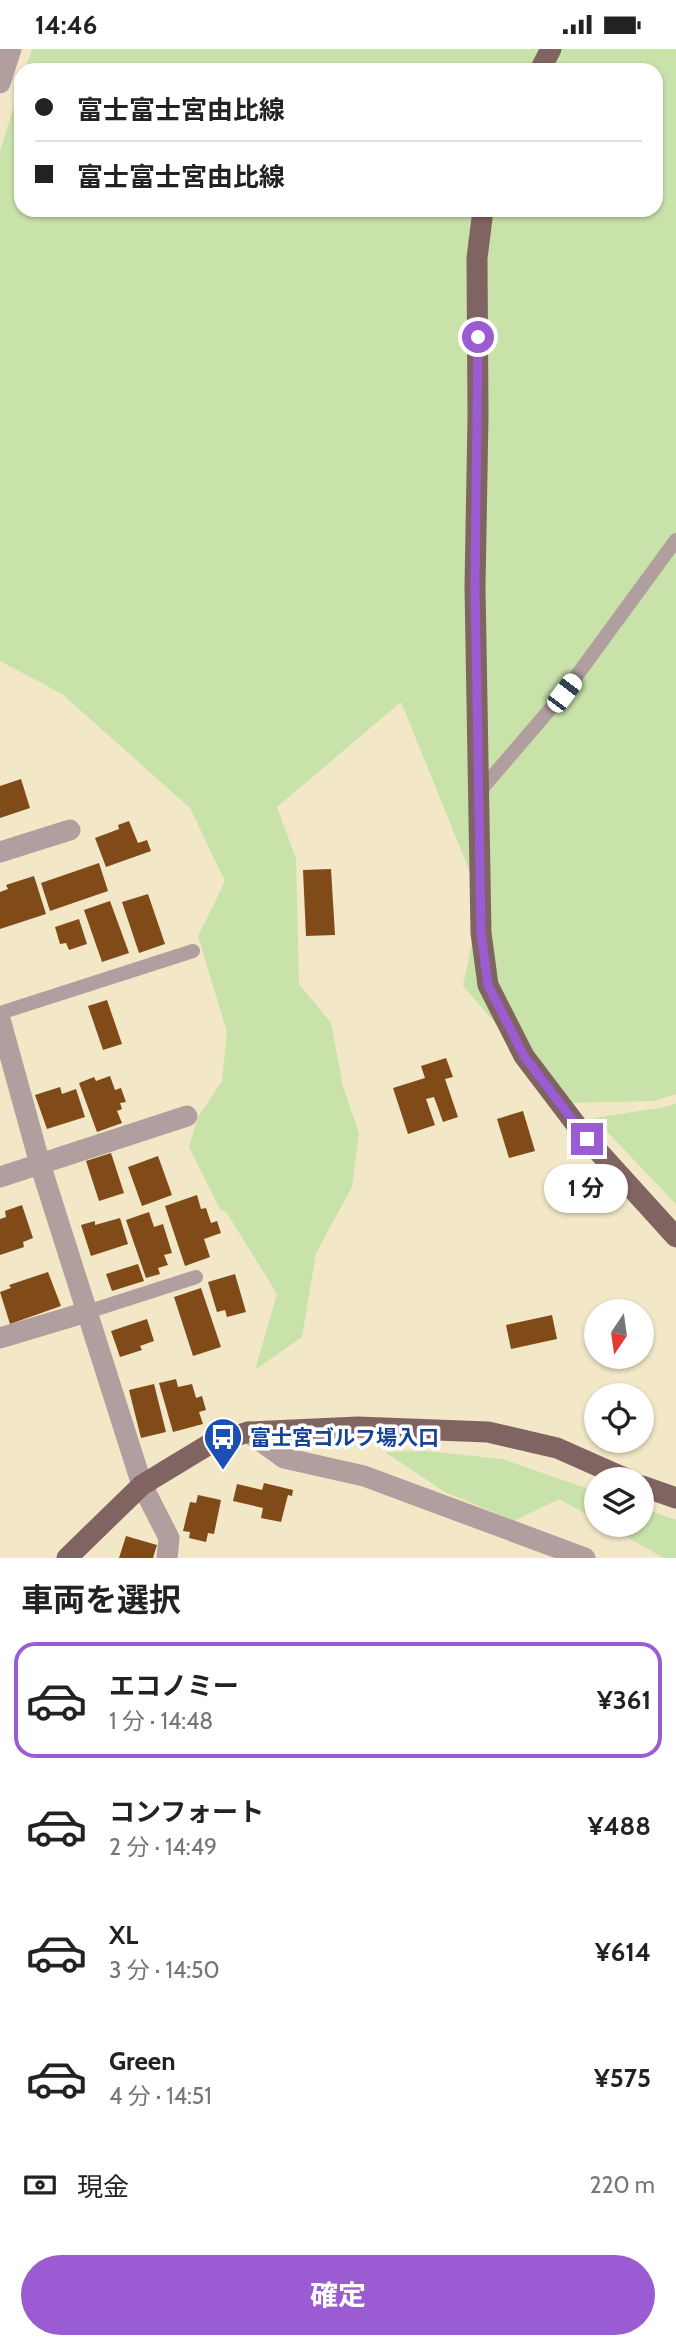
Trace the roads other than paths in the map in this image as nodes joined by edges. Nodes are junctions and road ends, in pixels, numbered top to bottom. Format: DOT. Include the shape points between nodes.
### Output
graph roads {
  1 [pos="11,49"];
  2 [pos="0,83"];
  3 [pos="482,217"];
  4 [pos="676,540"];
  5 [pos="479,792"];
  6 [pos="70,830"];
  7 [pos="0,852"];
  8 [pos="193,951"];
  9 [pos="0,1013"];
  10 [pos="0,1019"];
  11 [pos="187,1116"];
  12 [pos="40,1164"];
  13 [pos="0,1177"];
  14 [pos="676,1237"];
  15 [pos="196,1277"];
  16 [pos="87,1312"];
  17 [pos="0,1338"];
  18 [pos="248,1432"];
  19 [pos="600,1467"];
  20 [pos="142,1485"];
  21 [pos="654,1490"];
  22 [pos="676,1498"];
  23 [pos="67,1558"];
  24 [pos="167,1558"];
  25 [pos="585,1558"];
  1 -- 2 [label="street"];
  3 -- 5 [label="main road" via="477,258 475,587"];
  4 -- 5 [label="lane" via="564,693"];
  5 -- 14 [label="main road" via="481,933 488,985 524,1056 587,1139"];
  6 -- 7 [label="street"];
  8 -- 9 [label="lane"];
  10 -- 12 [label="street"];
  11 -- 12 [label="street"];
  12 -- 13 [label="street"];
  12 -- 16 [label="street"];
  15 -- 16 [label="lane"];
  16 -- 17 [label="street"];
  16 -- 20 [label="street"];
  18 -- 19 [label="main road" via="358,1427 488,1432 558,1448"];
  18 -- 20 [label="main road" via="208,1445"];
  18 -- 25 [label="street" via="284,1458 364,1475"];
  20 -- 23 [label="main road"];
  20 -- 24 [label="street" via="169,1538"];
  21 -- 22 [label="main road"];
}
